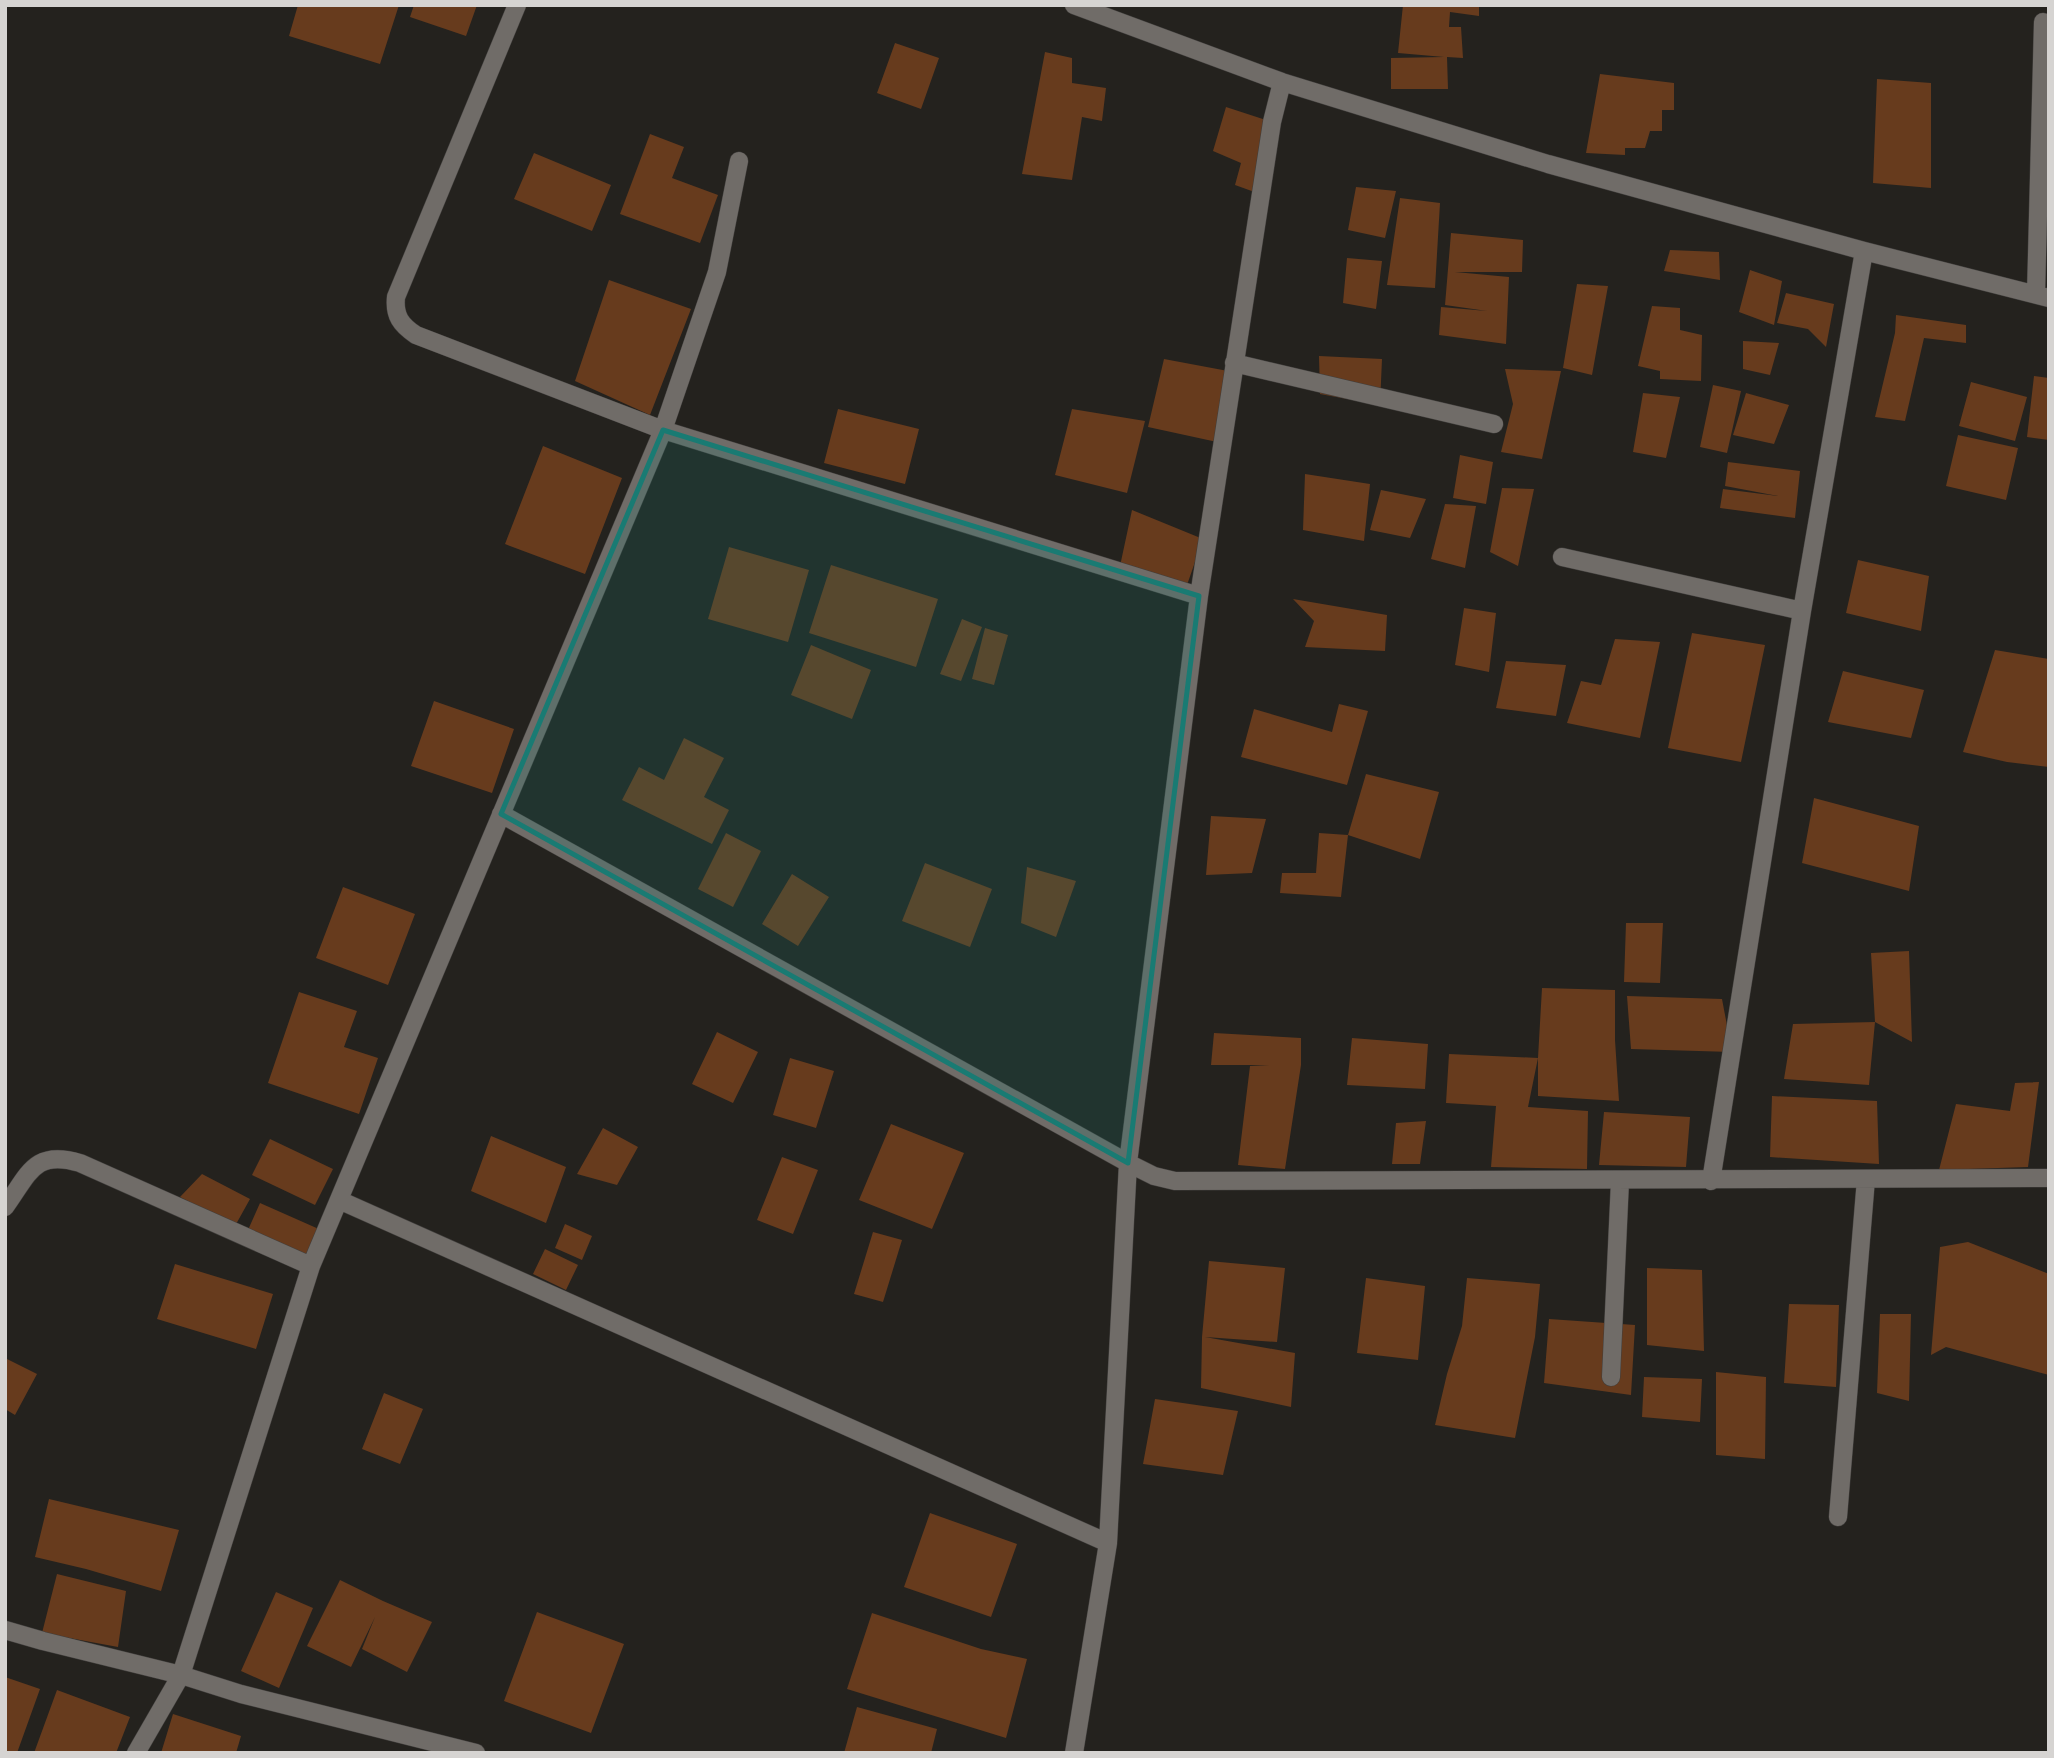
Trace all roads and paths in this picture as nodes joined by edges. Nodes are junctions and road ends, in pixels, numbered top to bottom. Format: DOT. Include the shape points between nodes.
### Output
graph roads {
  1 [pos="517,5"];
  2 [pos="1074,5"];
  3 [pos="2043,22"];
  4 [pos="1282,82"];
  5 [pos="739,161"];
  6 [pos="1864,251"];
  7 [pos="2042,296"];
  8 [pos="1234,363"];
  9 [pos="1494,424"];
  10 [pos="663,430"];
  11 [pos="1562,557"];
  12 [pos="1199,596"];
  13 [pos="1802,611"];
  14 [pos="501,814"];
  15 [pos="1128,1163"];
  16 [pos="2049,1178"];
  17 [pos="1866,1179"];
  18 [pos="1620,1181"];
  19 [pos="1712,1181"];
  20 [pos="339,1200"];
  21 [pos="5,1207"];
  22 [pos="311,1266"];
  23 [pos="1611,1377"];
  24 [pos="1838,1517"];
  25 [pos="1108,1543"];
  26 [pos="5,1630"];
  27 [pos="181,1675"];
  28 [pos="136,1753"];
  29 [pos="476,1753"];
  30 [pos="1074,1753"];
  1 -- 10 [label="street" via="396,297 399,321 416,335"];
  2 -- 4 [label="street"];
  3 -- 7 [label="street"];
  4 -- 6 [label="street" via="1548,164"];
  4 -- 8 [label="street"];
  5 -- 10 [label="street" via="717,272"];
  6 -- 7 [label="street"];
  6 -- 13 [label="street"];
  8 -- 9 [label="street"];
  8 -- 12 [label="street"];
  10 -- 12 [label="street"];
  10 -- 14 [label="street"];
  11 -- 13 [label="street"];
  12 -- 15 [label="street"];
  13 -- 19 [label="street"];
  14 -- 15 [label="street"];
  14 -- 20 [label="street"];
  15 -- 18 [label="street" via="1175,1181"];
  15 -- 25 [label="street"];
  16 -- 17 [label="street"];
  17 -- 19 [label="street"];
  17 -- 24 [label="street"];
  18 -- 19 [label="street"];
  18 -- 23 [label="street"];
  20 -- 22 [label="street"];
  20 -- 25 [label="street"];
  21 -- 22 [label="street" via="36,1164 65,1158"];
  22 -- 27 [label="street"];
  25 -- 30 [label="street"];
  26 -- 27 [label="street"];
  27 -- 28 [label="street"];
  27 -- 29 [label="street" via="241,1695"];
}
